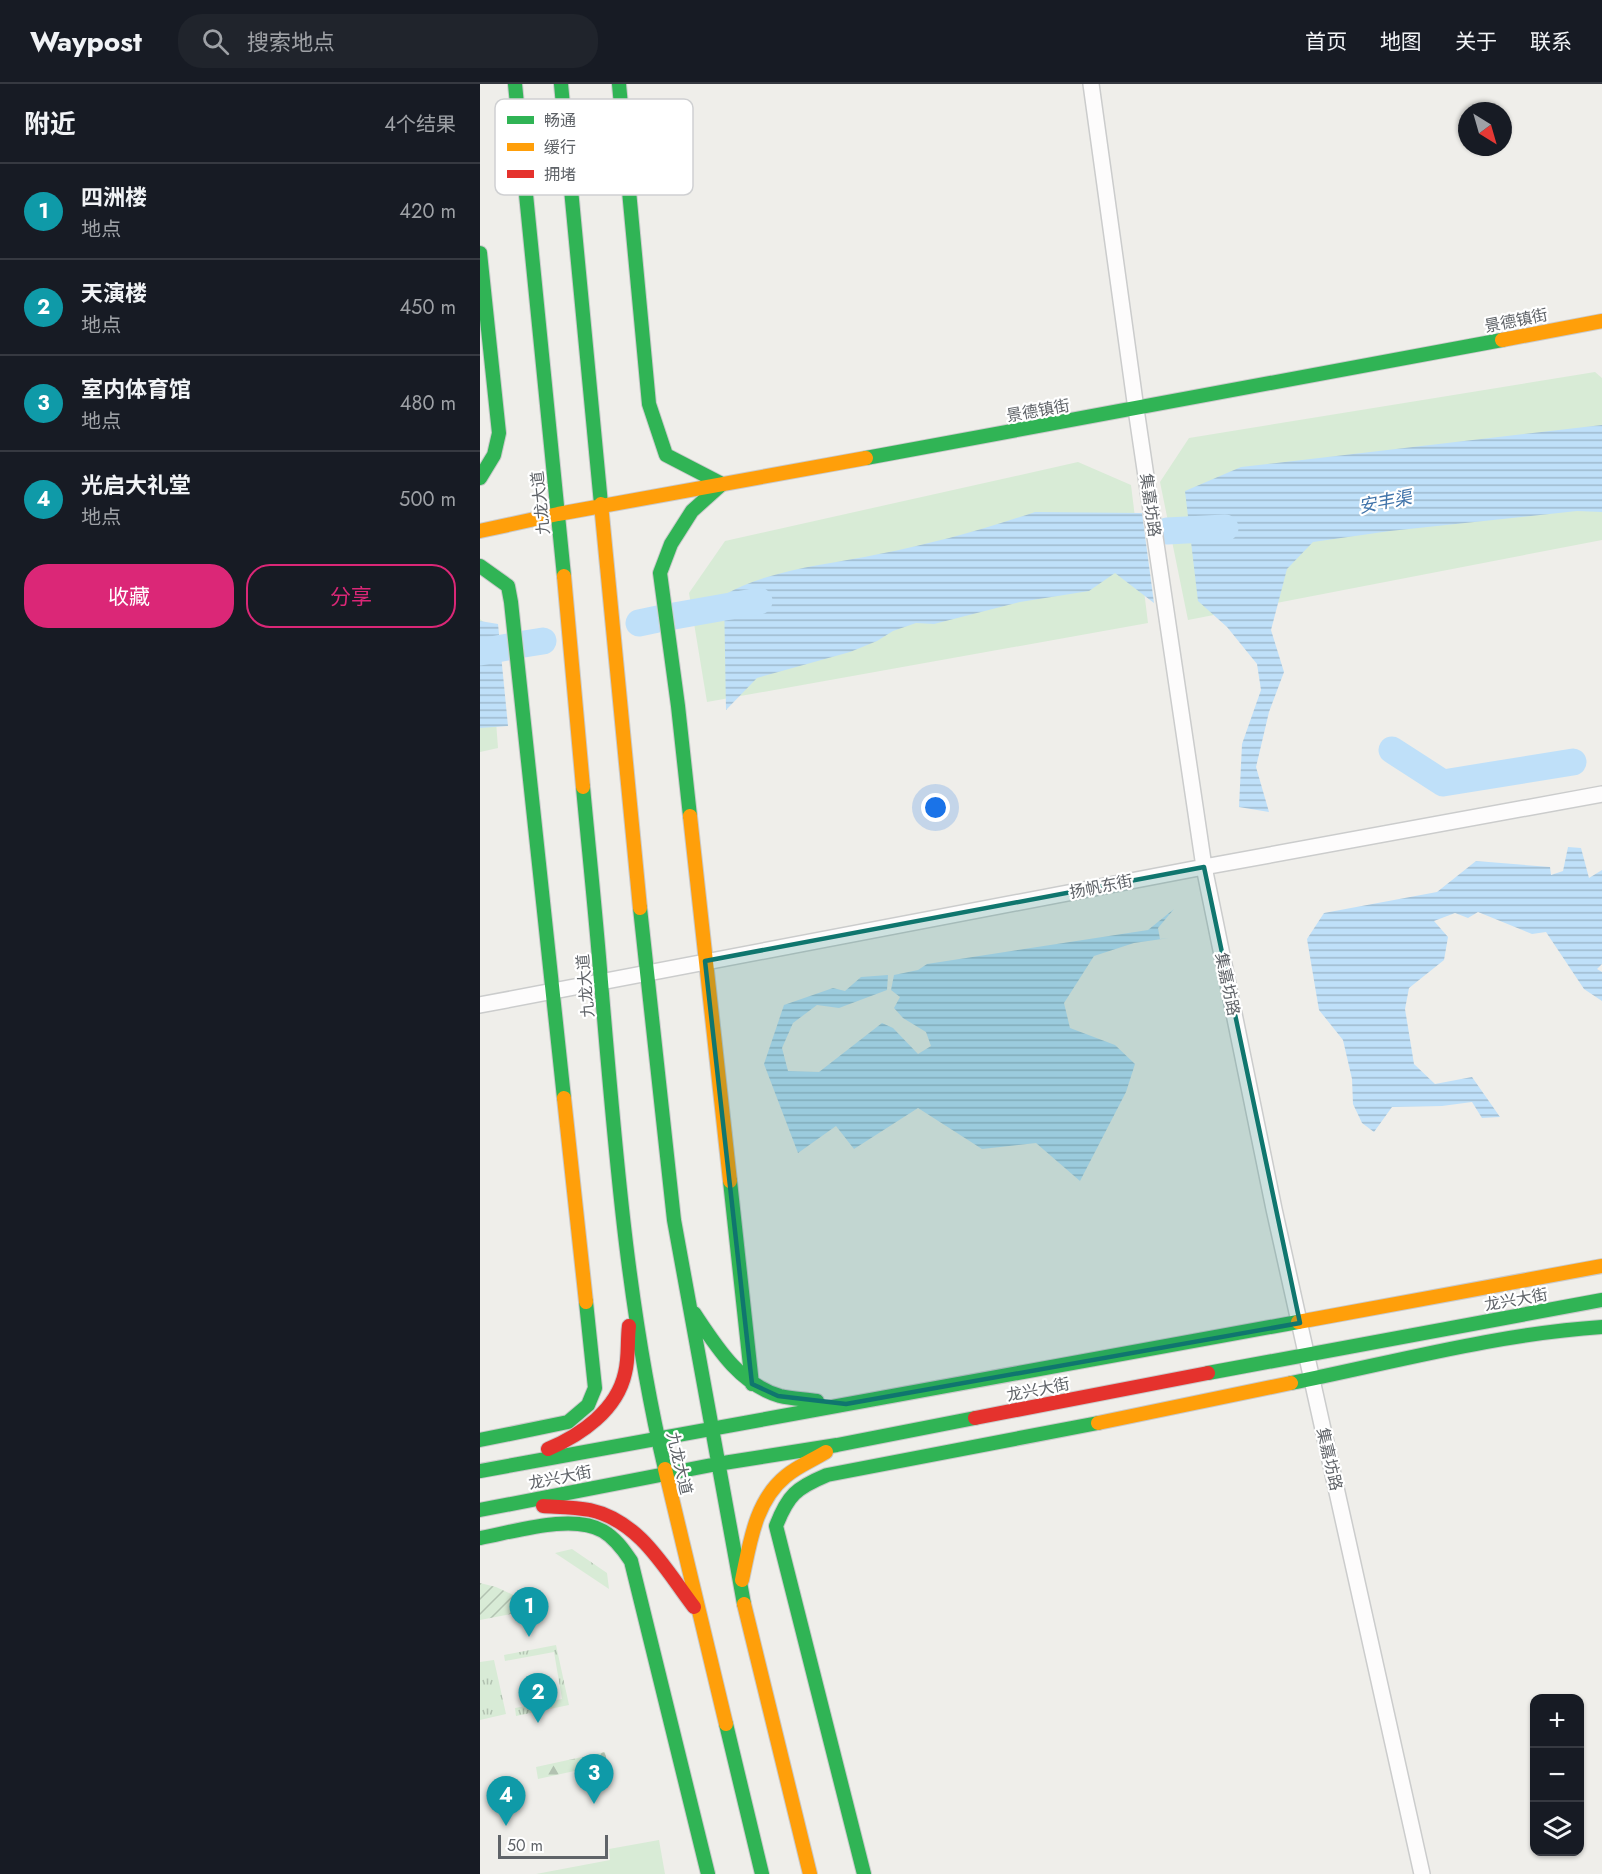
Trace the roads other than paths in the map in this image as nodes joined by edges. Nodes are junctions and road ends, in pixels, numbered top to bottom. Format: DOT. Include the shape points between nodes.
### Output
graph roads {
  1 [pos="514,84"];
  2 [pos="561,84"];
  3 [pos="619,84"];
  4 [pos="1091,84"];
  5 [pos="516,99"];
  6 [pos="562,99"];
  7 [pos="620,99"];
  8 [pos="525,195"];
  9 [pos="572,195"];
  10 [pos="629,195"];
  11 [pos="480,253"];
  12 [pos="1602,321"];
  13 [pos="1136,409"];
  14 [pos="480,478"];
  15 [pos="722,484"];
  16 [pos="602,506"];
  17 [pos="558,514"];
  18 [pos="480,531"];
  19 [pos="480,566"];
  20 [pos="1602,794"];
  21 [pos="1204,867"];
  22 [pos="705,961"];
  23 [pos="646,972"];
  24 [pos="601,980"];
  25 [pos="553,990"];
  26 [pos="480,1005"];
  27 [pos="1602,1266"];
  28 [pos="632,1294"];
  29 [pos="1602,1300"];
  30 [pos="688,1305"];
  31 [pos="1300,1323"];
  32 [pos="1602,1327"];
  33 [pos="1306,1354"];
  34 [pos="1312,1379"];
  35 [pos="752,1384"];
  36 [pos="846,1404"];
  37 [pos="710,1427"];
  38 [pos="657,1436"];
  39 [pos="480,1440"];
  40 [pos="837,1445"];
  41 [pos="717,1464"];
  42 [pos="499,1467"];
  43 [pos="480,1471"];
  44 [pos="666,1474"];
  45 [pos="767,1497"];
  46 [pos="786,1500"];
  47 [pos="511,1504"];
  48 [pos="480,1510"];
  49 [pos="480,1538"];
  50 [pos="740,1589"];
  51 [pos="700,1615"];
  52 [pos="708,1874"];
  53 [pos="762,1874"];
  54 [pos="810,1874"];
  55 [pos="864,1874"];
  56 [pos="1422,1874"];
  1 -- 5 [label="main road, 九龙大道"];
  2 -- 6 [label="main road"];
  3 -- 7 [label="main road"];
  4 -- 13 [label="street, 集嘉坊路"];
  8 -- 17 [label="main road, 九龙大道"];
  9 -- 16 [label="main road"];
  10 -- 15 [label="main road" via="649,404 666,455"];
  11 -- 14 [label="main road" via="499,433 494,455"];
  12 -- 13 [label="main road, 景德镇街"];
  13 -- 15 [label="main road, 景德镇街"];
  13 -- 21 [label="street, 集嘉坊路"];
  15 -- 16 [label="main road, 景德镇街"];
  15 -- 22 [label="main road" via="692,511 671,543 660,573"];
  16 -- 17 [label="main road, 景德镇街"];
  16 -- 23 [label="main road"];
  17 -- 18 [label="main road, 景德镇街"];
  17 -- 24 [label="main road, 九龙大道"];
  19 -- 25 [label="main road" via="508,585 511,602"];
  20 -- 21 [label="street, 扬帆东街"];
  21 -- 22 [label="street, 扬帆东街"];
  21 -- 31 [label="street, 集嘉坊路"];
  22 -- 23 [label="street, 扬帆东街"];
  22 -- 35 [label="main road"];
  23 -- 24 [label="street, 扬帆东街"];
  23 -- 30 [label="main road" via="674,1220"];
  24 -- 25 [label="street, 扬帆东街"];
  24 -- 28 [label="main road, 九龙大道" via="613,1133"];
  25 -- 26 [label="street, 扬帆东街"];
  25 -- 39 [label="main road" via="595,1388 588,1405 568,1422"];
  27 -- 31 [label="main road, 龙兴大街"];
  28 -- 38 [label="main road, 九龙大道"];
  28 -- 42 [label="main road" via="624,1377 605,1411 567,1442"];
  29 -- 33 [label="main road, 龙兴大街"];
  30 -- 35 [label="main road" via="720,1351"];
  30 -- 37 [label="main road"];
  31 -- 33 [label="street, 集嘉坊路"];
  31 -- 36 [label="main road, 龙兴大街"];
  32 -- 34 [label="main road" via="1551,1330 1435,1350"];
  33 -- 34 [label="street, 集嘉坊路"];
  33 -- 40 [label="main road, 龙兴大街"];
  34 -- 46 [label="main road" via="827,1475 801,1486"];
  34 -- 56 [label="street, 集嘉坊路"];
  35 -- 36 [label="main road" via="778,1396"];
  36 -- 37 [label="main road, 龙兴大街"];
  37 -- 38 [label="main road, 龙兴大街"];
  37 -- 41 [label="main road"];
  38 -- 42 [label="main road, 龙兴大街"];
  38 -- 44 [label="main road, 九龙大道"];
  40 -- 41 [label="main road, 龙兴大街"];
  40 -- 45 [label="main road" via="780,1480"];
  41 -- 44 [label="main road, 龙兴大街"];
  41 -- 50 [label="main road"];
  42 -- 43 [label="main road, 龙兴大街"];
  44 -- 47 [label="main road, 龙兴大街"];
  44 -- 51 [label="main road, 九龙大道"];
  45 -- 46 [label="street"];
  45 -- 50 [label="main road" via="758,1513"];
  46 -- 55 [label="main road" via="776,1526"];
  47 -- 48 [label="main road, 龙兴大街"];
  47 -- 51 [label="main road" via="590,1510 617,1520 638,1534"];
  49 -- 52 [label="main road" via="560,1523 584,1523 606,1532 623,1548 631,1562"];
  50 -- 54 [label="main road"];
  51 -- 53 [label="main road, 九龙大道"];
}
